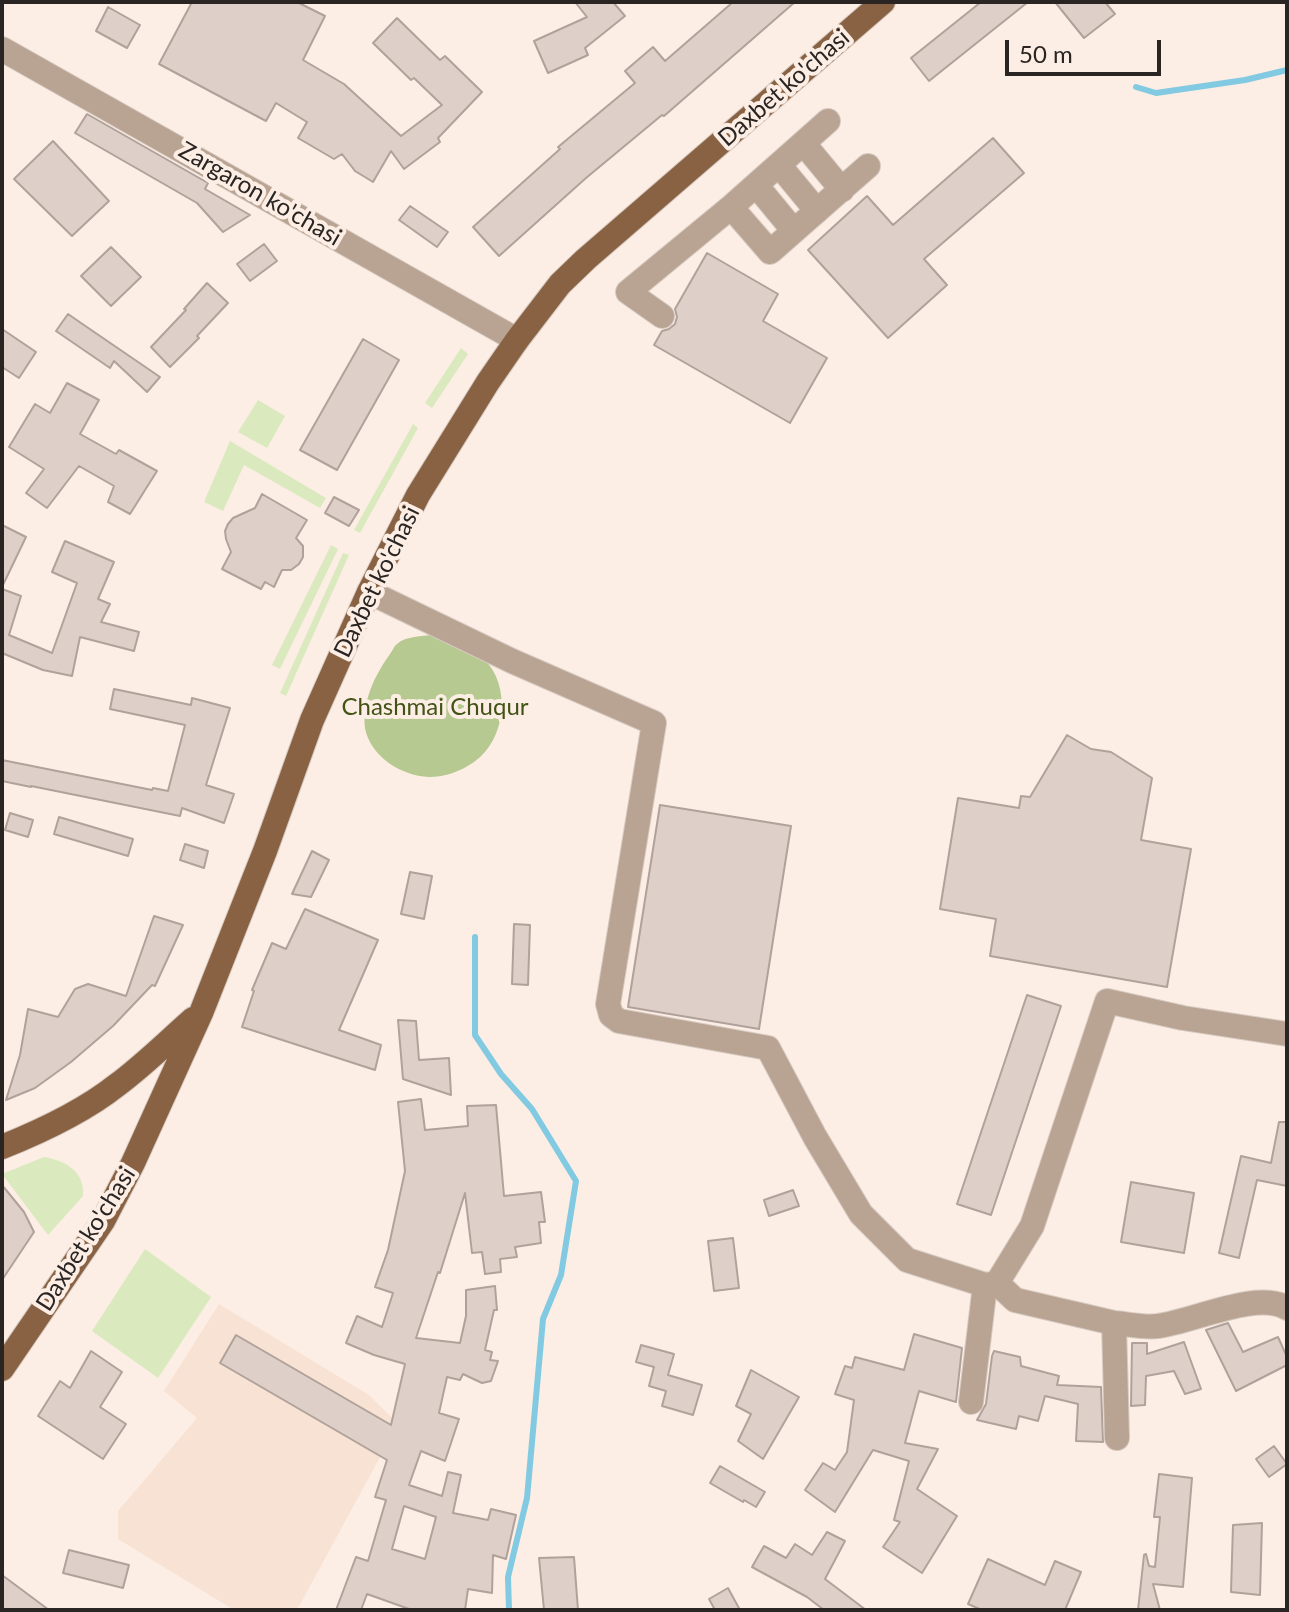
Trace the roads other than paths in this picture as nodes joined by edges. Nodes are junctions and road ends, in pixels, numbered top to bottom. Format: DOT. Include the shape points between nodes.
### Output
graph roads {
  1 [pos="883,2"];
  2 [pos="2,49"];
  3 [pos="828,121"];
  4 [pos="804,144"];
  5 [pos="779,165"];
  6 [pos="868,166"];
  7 [pos="756,185"];
  8 [pos="842,190"];
  9 [pos="731,207"];
  10 [pos="817,211"];
  11 [pos="794,231"];
  12 [pos="662,316"];
  13 [pos="517,340"];
  14 [pos="369,592"];
  15 [pos="201,1013"];
  16 [pos="1287,1034"];
  17 [pos="2,1147"];
  18 [pos="991,1284"];
  19 [pos="1287,1308"];
  20 [pos="1114,1323"];
  21 [pos="2,1369"];
  22 [pos="971,1402"];
  23 [pos="1117,1438"];
  1 -- 13 [label="main road, Daxbet ko'chasi" via="586,259"];
  2 -- 13 [label="street, Zargaron ko'chasi"];
  3 -- 4 [label="street"];
  4 -- 5 [label="street"];
  4 -- 8 [label="street"];
  5 -- 7 [label="street"];
  5 -- 10 [label="street"];
  6 -- 8 [label="street"];
  7 -- 9 [label="street"];
  7 -- 11 [label="street"];
  8 -- 10 [label="street"];
  9 -- 11 [label="street" via="770,252"];
  9 -- 12 [label="street" via="628,292"];
  10 -- 11 [label="street"];
  13 -- 14 [label="main road, Daxbet ko'chasi" via="418,495"];
  14 -- 15 [label="main road, Daxbet ko'chasi" via="312,720"];
  14 -- 18 [label="street" via="654,723 608,1004 611,1015 619,1021 768,1048 861,1214 907,1260"];
  15 -- 17 [label="main road" via="106,1094"];
  15 -- 21 [label="main road, Daxbet ko'chasi" via="103,1221"];
  16 -- 18 [label="street" via="1107,1001 1032,1226"];
  18 -- 20 [label="street" via="1015,1300"];
  18 -- 22 [label="street"];
  19 -- 20 [label="street" via="1254,1302 1156,1327"];
  20 -- 23 [label="street"];
}
